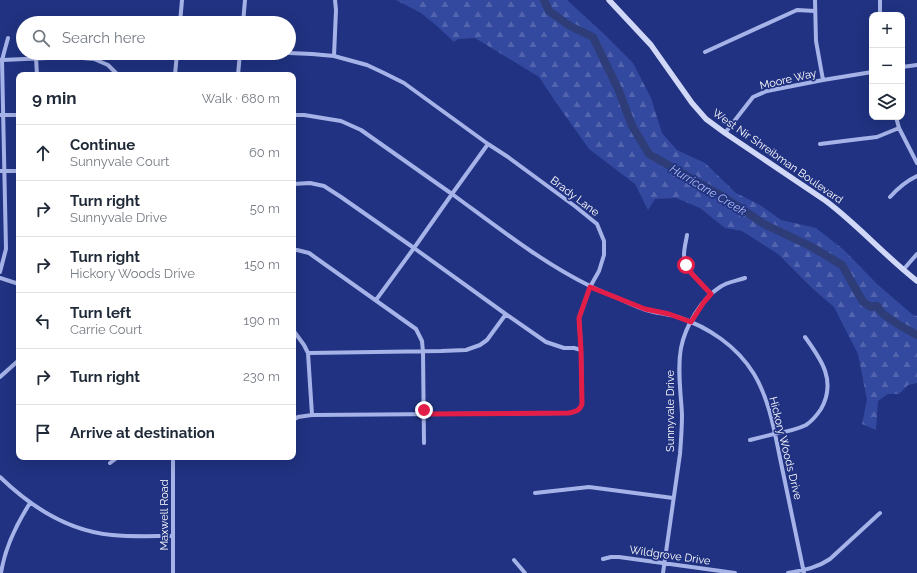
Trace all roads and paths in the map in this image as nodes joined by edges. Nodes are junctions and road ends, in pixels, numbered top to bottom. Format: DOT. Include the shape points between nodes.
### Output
graph roads {
  1 [pos="182,0"];
  2 [pos="245,0"];
  3 [pos="335,0"];
  4 [pos="609,0"];
  5 [pos="815,0"];
  6 [pos="880,0"];
  7 [pos="815,11"];
  8 [pos="880,12"];
  9 [pos="181,16"];
  10 [pos="244,16"];
  11 [pos="8,38"];
  12 [pos="705,52"];
  13 [pos="296,53"];
  14 [pos="334,56"];
  15 [pos="16,59"];
  16 [pos="1,60"];
  17 [pos="36,60"];
  18 [pos="96,60"];
  19 [pos="176,60"];
  20 [pos="239,60"];
  21 [pos="917,64"];
  22 [pos="905,66"];
  23 [pos="37,72"];
  24 [pos="115,72"];
  25 [pos="175,72"];
  26 [pos="238,72"];
  27 [pos="869,72"];
  28 [pos="823,80"];
  29 [pos="2,115"];
  30 [pos="16,115"];
  31 [pos="296,115"];
  32 [pos="897,120"];
  33 [pos="899,128"];
  34 [pos="725,133"];
  35 [pos="488,144"];
  36 [pos="820,144"];
  37 [pos="917,163"];
  38 [pos="2,171"];
  39 [pos="16,171"];
  40 [pos="917,176"];
  41 [pos="296,184"];
  42 [pos="452,194"];
  43 [pos="890,197"];
  44 [pos="687,235"];
  45 [pos="414,248"];
  46 [pos="296,250"];
  47 [pos="917,254"];
  48 [pos="903,270"];
  49 [pos="0,272"];
  50 [pos="0,278"];
  51 [pos="745,278"];
  52 [pos="917,281"];
  53 [pos="16,283"];
  54 [pos="590,287"];
  55 [pos="711,294"];
  56 [pos="376,300"];
  57 [pos="506,314"];
  58 [pos="691,322"];
  59 [pos="296,334"];
  60 [pos="805,337"];
  61 [pos="581,350"];
  62 [pos="423,352"];
  63 [pos="308,353"];
  64 [pos="16,363"];
  65 [pos="0,376"];
  66 [pos="424,414"];
  67 [pos="312,415"];
  68 [pos="296,418"];
  69 [pos="775,434"];
  70 [pos="750,440"];
  71 [pos="424,443"];
  72 [pos="114,460"];
  73 [pos="173,460"];
  74 [pos="110,463"];
  75 [pos="0,477"];
  76 [pos="535,493"];
  77 [pos="674,498"];
  78 [pos="30,503"];
  79 [pos="880,513"];
  80 [pos="173,536"];
  81 [pos="0,552"];
  82 [pos="5,554"];
  83 [pos="514,560"];
  84 [pos="603,560"];
  85 [pos="665,564"];
  86 [pos="804,571"];
  87 [pos="1,573"];
  88 [pos="173,573"];
  89 [pos="525,573"];
  90 [pos="663,573"];
  91 [pos="735,573"];
  92 [pos="788,573"];
  1 -- 9 [label="street"];
  2 -- 10 [label="street"];
  3 -- 14 [label="street"];
  4 -- 34 [label="main road, West Nir Shreibman Boulevard" via="651,45 692,103 706,119"];
  5 -- 7 [label="street"];
  6 -- 8 [label="street"];
  7 -- 12 [label="street" via="797,10"];
  7 -- 28 [label="street" via="816,41"];
  11 -- 16 [label="street"];
  13 -- 14 [label="street, Brady Lane"];
  14 -- 35 [label="street, Brady Lane" via="367,65 404,84"];
  15 -- 16 [label="street"];
  16 -- 29 [label="street"];
  17 -- 23 [label="street"];
  18 -- 24 [label="street" via="108,65"];
  19 -- 25 [label="street"];
  20 -- 26 [label="street"];
  21 -- 22 [label="street"];
  27 -- 28 [label="street, Moore Way"];
  28 -- 34 [label="street, Moore Way" via="767,91 753,98"];
  29 -- 30 [label="street"];
  29 -- 38 [label="street"];
  31 -- 42 [label="street, Hickory Woods Drive" via="341,121 361,130"];
  32 -- 33 [label="street"];
  33 -- 36 [label="street" via="877,137"];
  33 -- 37 [label="street"];
  34 -- 48 [label="main road, West Nir Shreibman Boulevard" via="826,200"];
  35 -- 42 [label="street"];
  35 -- 54 [label="street, Brady Lane" via="560,194 597,224 604,241 604,255"];
  38 -- 39 [label="street"];
  38 -- 49 [label="street" via="6,249"];
  40 -- 43 [label="street" via="908,180"];
  41 -- 45 [label="street" via="324,186"];
  42 -- 45 [label="street"];
  42 -- 54 [label="street, Hickory Woods Drive" via="547,262"];
  44 -- 55 [label="street" via="684,256 686,265"];
  45 -- 56 [label="street"];
  45 -- 57 [label="street"];
  46 -- 56 [label="street" via="309,253"];
  47 -- 48 [label="street"];
  48 -- 52 [label="main road, West Nir Shreibman Boulevard"];
  50 -- 53 [label="street"];
  51 -- 55 [label="street, Sunnyvale Drive" via="728,283"];
  54 -- 58 [label="street, Hickory Woods Drive" via="645,309"];
  54 -- 61 [label="street, Brady Lane" via="579,318"];
  55 -- 58 [label="street, Sunnyvale Drive"];
  56 -- 62 [label="street" via="416,329 422,341"];
  57 -- 61 [label="street" via="546,342"];
  57 -- 62 [label="street" via="492,334 480,345 466,350"];
  58 -- 69 [label="street, Hickory Woods Drive" via="727,344 746,363 761,388"];
  58 -- 77 [label="street, Sunnyvale Drive" via="684,337 679,361 682,415"];
  59 -- 63 [label="street"];
  60 -- 69 [label="street" via="820,358 826,372 828,382 825,399 818,413 807,424"];
  61 -- 66 [label="street, Brady Lane" via="582,404 577,411"];
  62 -- 63 [label="street"];
  62 -- 66 [label="street"];
  63 -- 67 [label="street"];
  64 -- 65 [label="street"];
  66 -- 67 [label="street"];
  66 -- 71 [label="street"];
  67 -- 68 [label="street"];
  69 -- 70 [label="street"];
  69 -- 86 [label="street, Hickory Woods Drive"];
  72 -- 74 [label="street"];
  73 -- 80 [label="street, Maxwell Road"];
  75 -- 78 [label="street"];
  76 -- 77 [label="street" via="589,486"];
  77 -- 85 [label="street, Sunnyvale Drive"];
  78 -- 80 [label="street" via="61,521 86,530 111,535"];
  78 -- 82 [label="street" via="14,531"];
  79 -- 86 [label="street" via="830,559"];
  80 -- 88 [label="street, Maxwell Road"];
  81 -- 82 [label="street"];
  82 -- 87 [label="street"];
  83 -- 89 [label="street"];
  84 -- 85 [label="street, Wildgrove Drive" via="619,557"];
  85 -- 90 [label="street, Sunnyvale Drive"];
  85 -- 91 [label="street, Wildgrove Drive"];
  86 -- 92 [label="street"];
}
